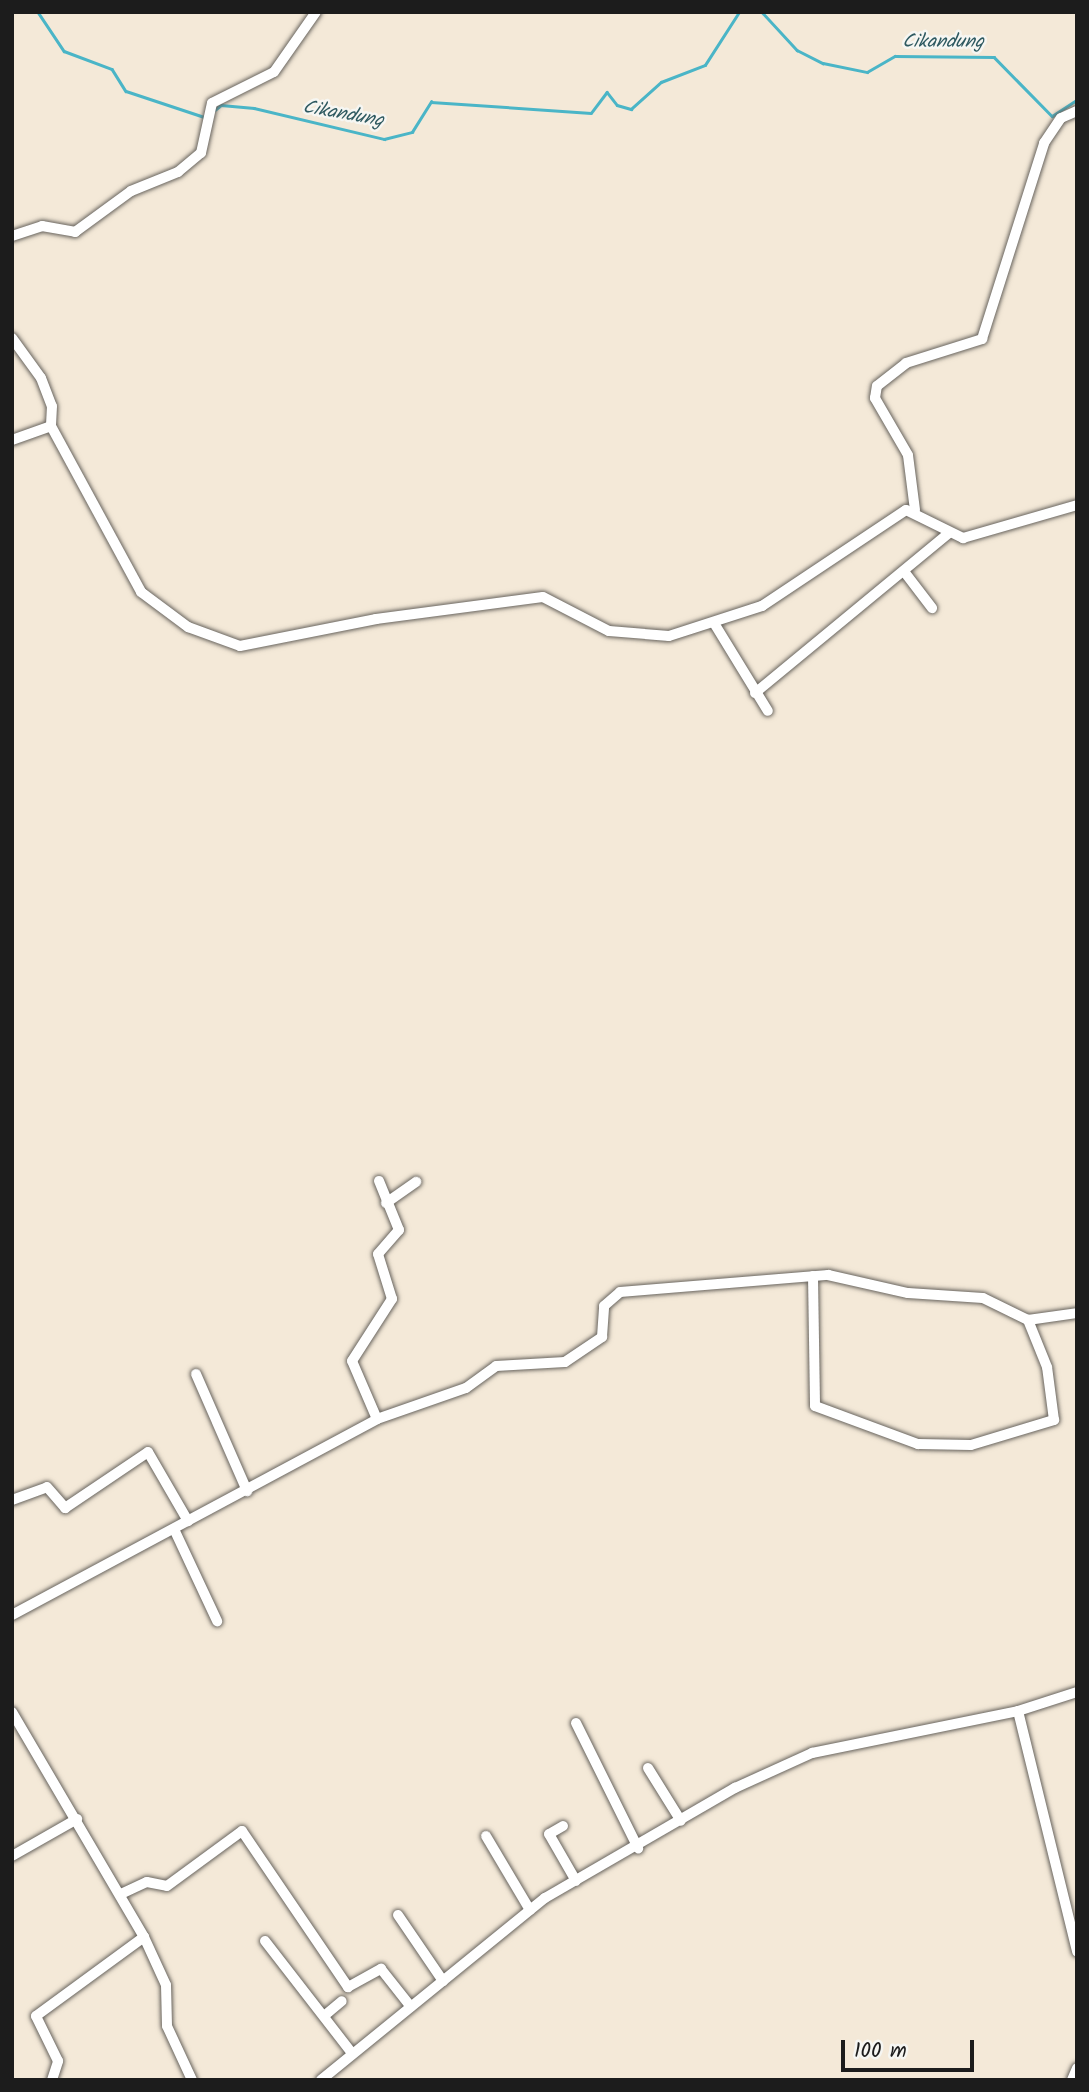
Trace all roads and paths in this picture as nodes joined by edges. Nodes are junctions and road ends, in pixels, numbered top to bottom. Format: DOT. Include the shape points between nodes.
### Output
graph roads {
  1 [pos="316,12"];
  2 [pos="1077,111"];
  3 [pos="12,236"];
  4 [pos="12,338"];
  5 [pos="51,426"];
  6 [pos="12,439"];
  7 [pos="1077,505"];
  8 [pos="915,510"];
  9 [pos="948,534"];
  10 [pos="906,574"];
  11 [pos="932,608"];
  12 [pos="714,622"];
  13 [pos="755,693"];
  14 [pos="768,710"];
  15 [pos="379,1181"];
  16 [pos="416,1182"];
  17 [pos="386,1203"];
  18 [pos="813,1276"];
  19 [pos="1077,1313"];
  20 [pos="1028,1320"];
  21 [pos="196,1374"];
  22 [pos="377,1419"];
  23 [pos="247,1491"];
  24 [pos="12,1500"];
  25 [pos="188,1521"];
  26 [pos="174,1529"];
  27 [pos="12,1615"];
  28 [pos="217,1621"];
  29 [pos="1077,1692"];
  30 [pos="1018,1711"];
  31 [pos="12,1712"];
  32 [pos="576,1723"];
  33 [pos="648,1768"];
  34 [pos="78,1819"];
  35 [pos="681,1821"];
  36 [pos="563,1826"];
  37 [pos="486,1836"];
  38 [pos="638,1849"];
  39 [pos="12,1856"];
  40 [pos="576,1881"];
  41 [pos="123,1894"];
  42 [pos="530,1910"];
  43 [pos="398,1915"];
  44 [pos="144,1937"];
  45 [pos="265,1941"];
  46 [pos="1077,1952"];
  47 [pos="443,1981"];
  48 [pos="342,2001"];
  49 [pos="411,2007"];
  50 [pos="324,2016"];
  51 [pos="352,2053"];
  52 [pos="1077,2068"];
  53 [pos="52,2080"];
  54 [pos="192,2080"];
  55 [pos="321,2080"];
  56 [pos="1072,2080"];
  1 -- 3 [label="street" via="274,72 259,83 219,94 208,111 195,159 131,191 84,228 67,233 42,226"];
  2 -- 8 [label="street" via="1061,118 1044,143 982,339 905,363 877,386 875,398 908,455"];
  4 -- 5 [label="street" via="41,378 52,406"];
  5 -- 6 [label="street"];
  5 -- 12 [label="street" via="141,592 188,627 229,643 258,647 376,619 543,597 609,631 669,636"];
  7 -- 9 [label="street" via="1063,504 988,536"];
  8 -- 9 [label="street"];
  8 -- 12 [label="street" via="897,513 762,606"];
  9 -- 10 [label="street"];
  10 -- 11 [label="street"];
  10 -- 13 [label="street"];
  12 -- 13 [label="street"];
  13 -- 14 [label="street"];
  15 -- 17 [label="street"];
  16 -- 17 [label="street"];
  17 -- 22 [label="street" via="399,1230 378,1254 391,1308 361,1339 352,1361"];
  18 -- 20 [label="street" via="983,1298"];
  18 -- 20 [label="street" via="815,1406 918,1444 971,1445 1054,1420 1047,1367"];
  18 -- 22 [label="street" via="620,1292 604,1306 602,1337 565,1362 496,1366 466,1388"];
  19 -- 20 [label="street"];
  21 -- 23 [label="street"];
  22 -- 23 [label="street"];
  23 -- 25 [label="street"];
  24 -- 25 [label="street" via="47,1488 65,1507 143,1451 153,1455"];
  25 -- 26 [label="street"];
  26 -- 27 [label="street"];
  26 -- 28 [label="street"];
  29 -- 30 [label="street"];
  30 -- 35 [label="street" via="812,1753"];
  30 -- 46 [label="street"];
  31 -- 34 [label="street"];
  32 -- 38 [label="street"];
  33 -- 35 [label="street"];
  34 -- 39 [label="street"];
  34 -- 41 [label="street"];
  35 -- 38 [label="street"];
  36 -- 40 [label="street" via="549,1834"];
  37 -- 42 [label="street"];
  38 -- 40 [label="street"];
  40 -- 42 [label="street"];
  41 -- 44 [label="street"];
  41 -- 49 [label="street" via="146,1882 167,1886 242,1831 348,1987 381,1969"];
  42 -- 47 [label="street"];
  43 -- 47 [label="street"];
  44 -- 53 [label="street" via="36,2016 58,2061"];
  44 -- 54 [label="street" via="166,1985 167,2026"];
  45 -- 50 [label="street"];
  47 -- 49 [label="street"];
  48 -- 50 [label="street"];
  49 -- 51 [label="street"];
  50 -- 51 [label="street"];
  51 -- 55 [label="street"];
  52 -- 56 [label="street"];
}
